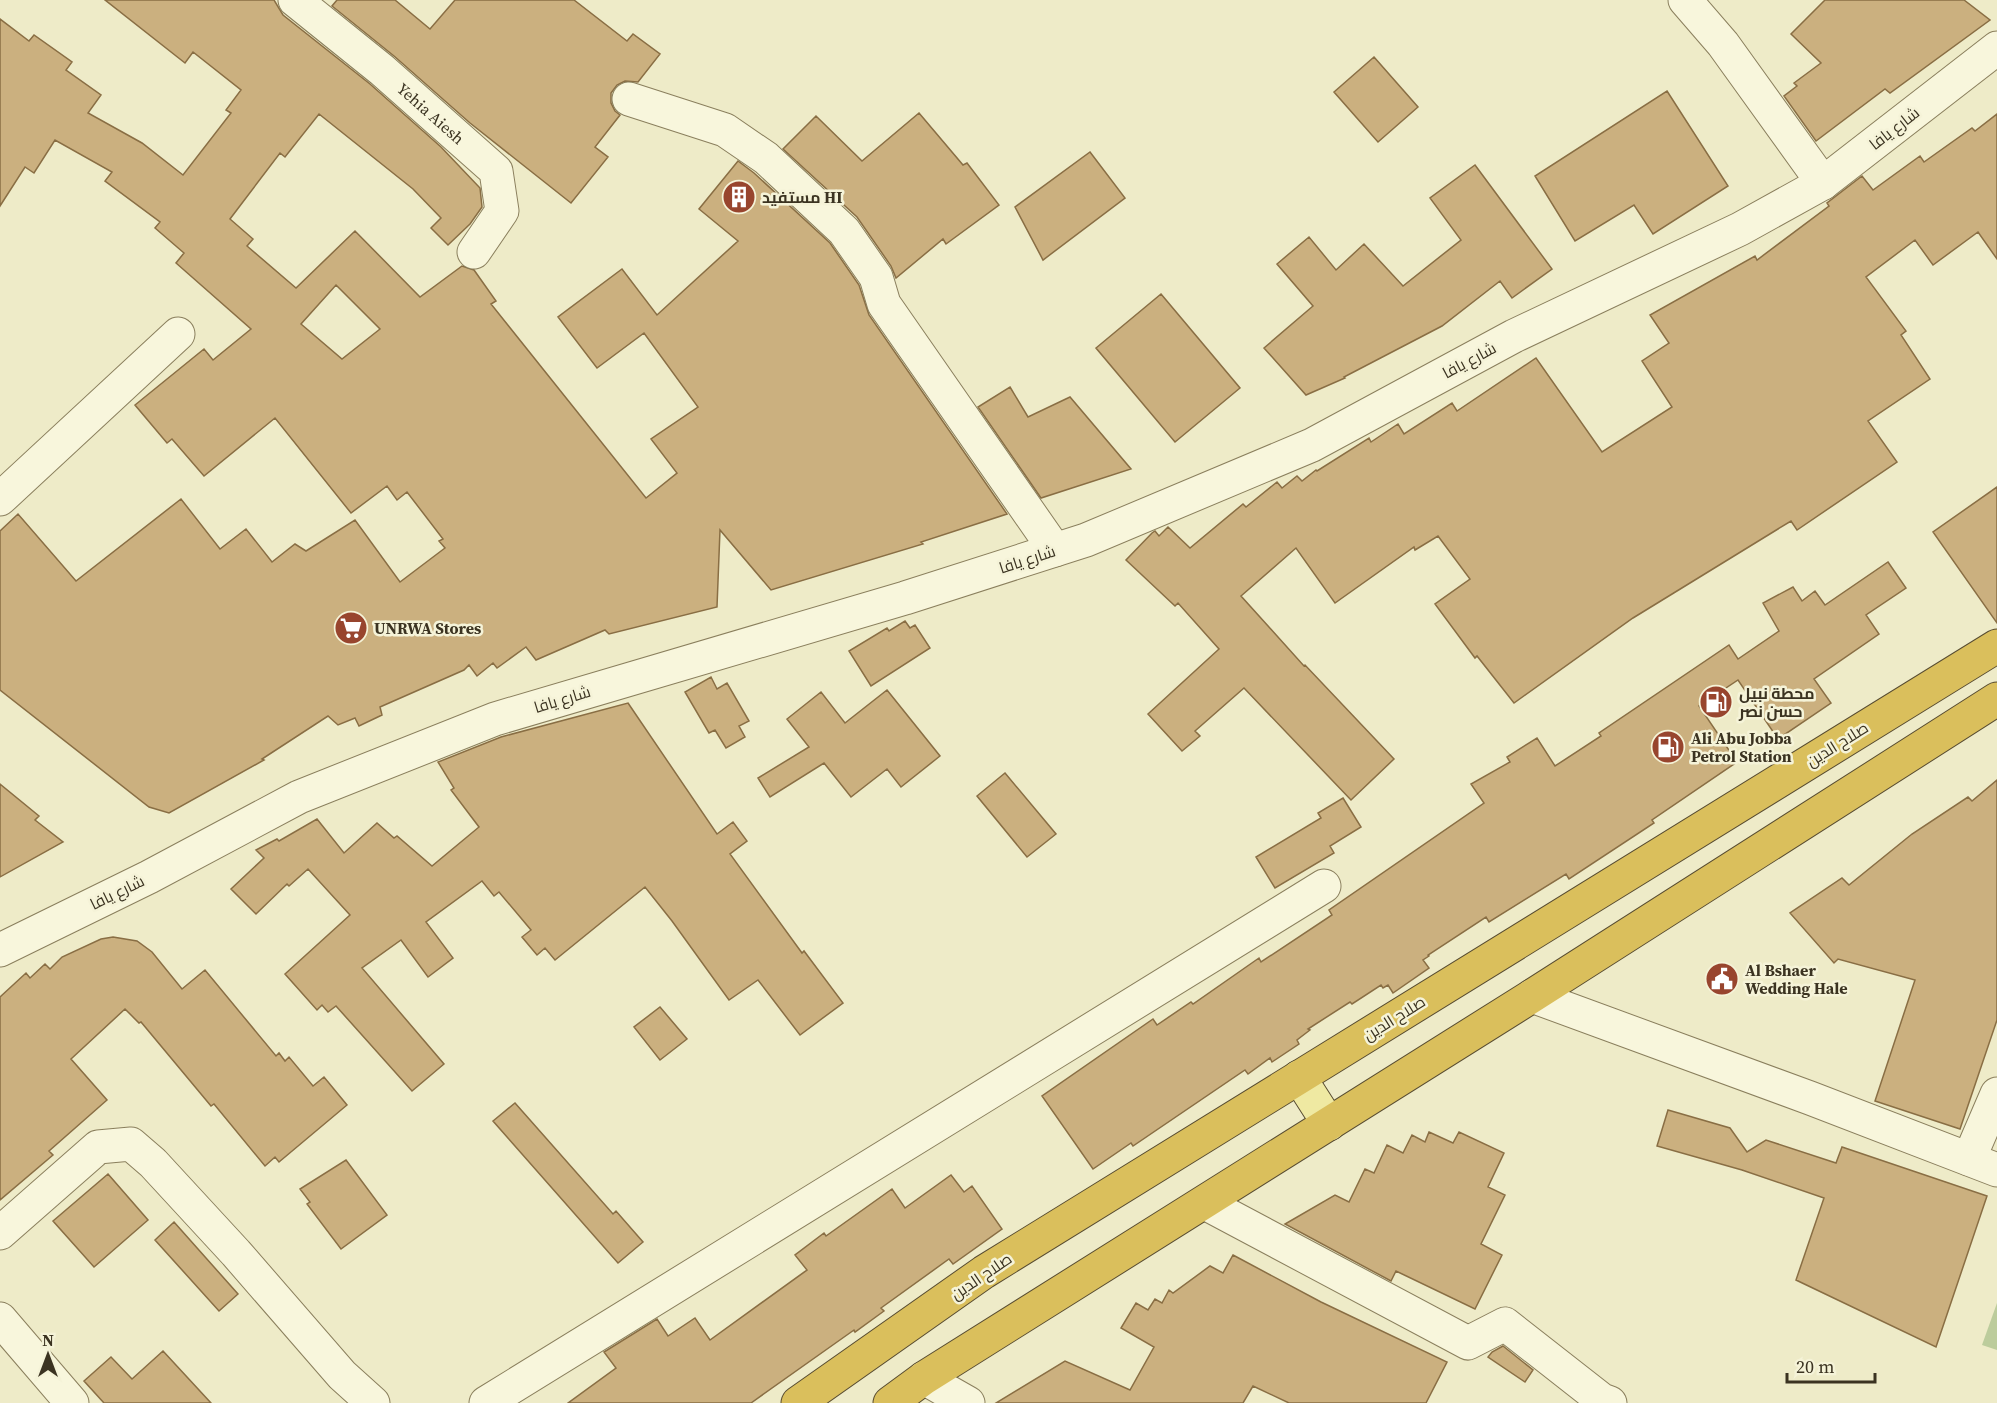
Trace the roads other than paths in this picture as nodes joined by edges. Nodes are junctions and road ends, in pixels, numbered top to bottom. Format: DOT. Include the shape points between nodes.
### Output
graph roads {
  1 [pos="295,0"];
  2 [pos="1685,0"];
  3 [pos="1997,48"];
  4 [pos="629,99"];
  5 [pos="1822,183"];
  6 [pos="474,252"];
  7 [pos="178,334"];
  8 [pos="0,499"];
  9 [pos="1055,550"];
  10 [pos="1997,646"];
  11 [pos="1997,699"];
  12 [pos="1323,886"];
  13 [pos="0,950"];
  14 [pos="1532,996"];
  15 [pos="1299,1077"];
  16 [pos="1997,1094"];
  17 [pos="1329,1124"];
  18 [pos="1983,1165"];
  19 [pos="1205,1203"];
  20 [pos="0,1233"];
  21 [pos="0,1318"];
  22 [pos="924,1378"];
  23 [pos="72,1403"];
  24 [pos="373,1403"];
  25 [pos="486,1403"];
  26 [pos="798,1403"];
  27 [pos="890,1403"];
  28 [pos="968,1403"];
  29 [pos="1610,1403"];
  1 -- 6 [label="street, Yehia Aiesh" via="382,70 496,171 502,211"];
  2 -- 5 [label="street" via="1723,44"];
  3 -- 5 [label="street, شارع يافا"];
  4 -- 9 [label="street" via="724,130 766,158 843,231 876,277 884,303"];
  5 -- 9 [label="street, شارع يافا" via="1740,229 1514,336 1312,445"];
  7 -- 8 [label="street"];
  9 -- 13 [label="street, شارع يافا" via="495,719 299,797"];
  10 -- 15 [label="highway, صلاح الدين"];
  11 -- 14 [label="highway"];
  12 -- 25 [label="street"];
  14 -- 17 [label="highway"];
  14 -- 18 [label="street"];
  15 -- 17 [label="main road"];
  15 -- 26 [label="highway, صلاح الدين" via="984,1272"];
  16 -- 18 [label="street"];
  17 -- 19 [label="highway"];
  19 -- 22 [label="highway"];
  19 -- 29 [label="street" via="1468,1343 1505,1324"];
  20 -- 24 [label="street" via="98,1148 131,1143 236,1253 342,1375"];
  21 -- 23 [label="street"];
  22 -- 27 [label="highway"];
  22 -- 28 [label="street"];
}
